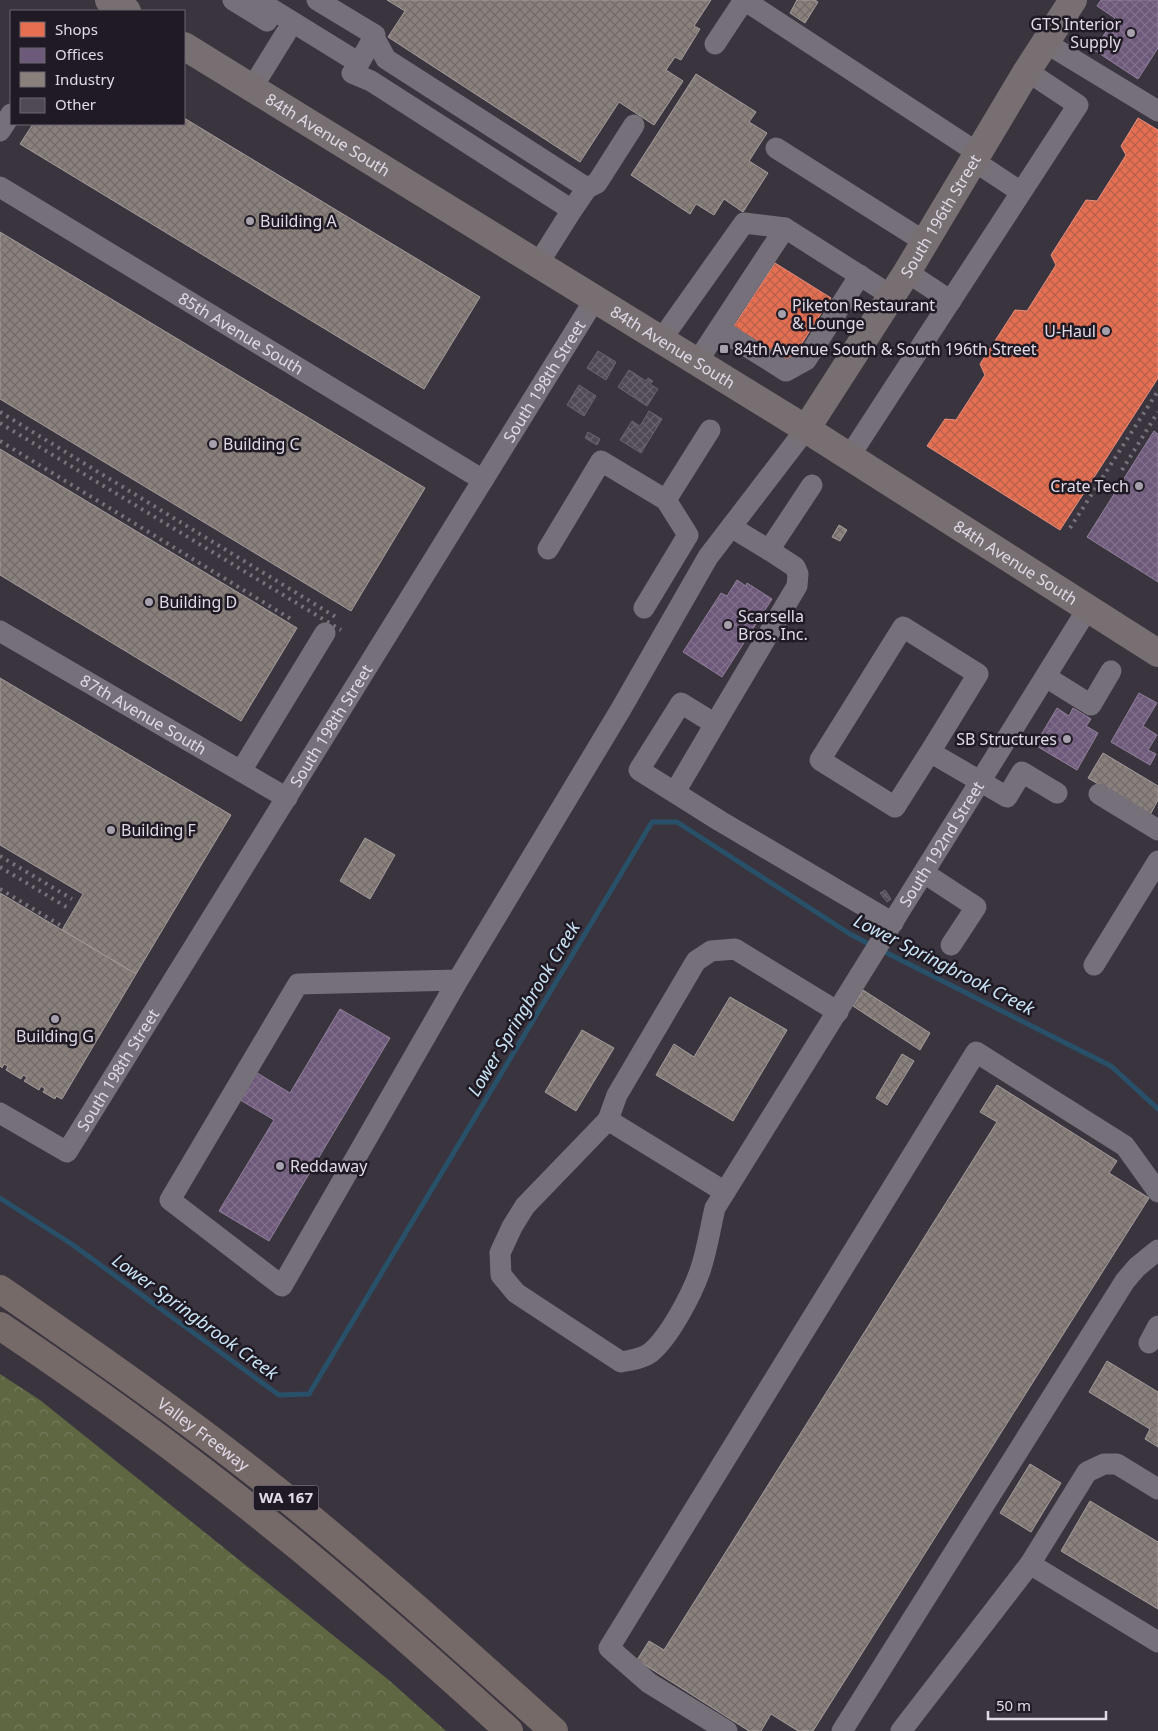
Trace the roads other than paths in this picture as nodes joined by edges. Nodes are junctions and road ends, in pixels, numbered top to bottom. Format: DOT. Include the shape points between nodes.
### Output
graph roads {
  1 [pos="109,0"];
  2 [pos="233,0"];
  3 [pos="257,0"];
  4 [pos="317,0"];
  5 [pos="744,0"];
  6 [pos="1073,0"];
  7 [pos="125,10"];
  8 [pos="286,33"];
  9 [pos="374,37"];
  10 [pos="1046,43"];
  11 [pos="715,44"];
  12 [pos="185,47"];
  13 [pos="355,68"];
  14 [pos="1028,72"];
  15 [pos="252,88"];
  16 [pos="445,97"];
  17 [pos="1158,111"];
  18 [pos="10,116"];
  19 [pos="431,119"];
  20 [pos="634,125"];
  21 [pos="0,131"];
  22 [pos="776,148"];
  23 [pos="976,157"];
  24 [pos="0,186"];
  25 [pos="587,188"];
  26 [pos="1021,192"];
  27 [pos="572,210"];
  28 [pos="785,228"];
  29 [pos="925,242"];
  30 [pos="538,264"];
  31 [pos="907,272"];
  32 [pos="860,276"];
  33 [pos="892,296"];
  34 [pos="595,299"];
  35 [pos="950,301"];
  36 [pos="719,329"];
  37 [pos="661,340"];
  38 [pos="697,362"];
  39 [pos="806,429"];
  40 [pos="710,430"];
  41 [pos="849,457"];
  42 [pos="483,480"];
  43 [pos="812,485"];
  44 [pos="666,500"];
  45 [pos="731,527"];
  46 [pos="548,549"];
  47 [pos="769,550"];
  48 [pos="660,581"];
  49 [pos="685,597"];
  50 [pos="644,608"];
  51 [pos="1088,608"];
  52 [pos="0,631"];
  53 [pos="325,633"];
  54 [pos="1158,653"];
  55 [pos="1111,671"];
  56 [pos="1046,677"];
  57 [pos="715,724"];
  58 [pos="930,752"];
  59 [pos="241,771"];
  60 [pos="981,781"];
  61 [pos="675,792"];
  62 [pos="1057,793"];
  63 [pos="1099,794"];
  64 [pos="287,798"];
  65 [pos="1158,830"];
  66 [pos="1158,861"];
  67 [pos="924,873"];
  68 [pos="890,928"];
  69 [pos="952,945"];
  70 [pos="1094,965"];
  71 [pos="458,980"];
  72 [pos="838,1012"];
  73 [pos="0,1113"];
  74 [pos="608,1120"];
  75 [pos="1158,1192"];
  76 [pos="720,1200"];
  77 [pos="1158,1250"];
  78 [pos="0,1289"];
  79 [pos="0,1326"];
  80 [pos="0,1341"];
  81 [pos="1158,1489"];
  82 [pos="1030,1564"];
  83 [pos="1158,1642"];
  84 [pos="490,1731"];
  85 [pos="509,1731"];
  86 [pos="554,1731"];
  87 [pos="727,1731"];
  88 [pos="842,1731"];
  89 [pos="901,1731"];
  1 -- 7 [label="main road"];
  2 -- 8 [label="street"];
  3 -- 13 [label="street"];
  4 -- 9 [label="street"];
  5 -- 11 [label="street"];
  5 -- 23 [label="street"];
  6 -- 10 [label="main road, South 196th Street"];
  8 -- 13 [label="street"];
  8 -- 15 [label="street"];
  9 -- 13 [label="street"];
  9 -- 16 [label="street" via="386,59"];
  10 -- 14 [label="main road, South 196th Street"];
  10 -- 17 [label="street"];
  12 -- 15 [label="main road, 84th Avenue South"];
  13 -- 19 [label="street"];
  14 -- 23 [label="main road, South 196th Street"];
  14 -- 26 [label="street" via="1078,105"];
  15 -- 30 [label="main road, 84th Avenue South"];
  16 -- 19 [label="street"];
  16 -- 25 [label="street"];
  18 -- 21 [label="street"];
  19 -- 27 [label="street"];
  20 -- 25 [label="street" via="597,183"];
  22 -- 29 [label="street"];
  23 -- 26 [label="street"];
  23 -- 29 [label="main road, South 196th Street"];
  24 -- 42 [label="street, 85th Avenue South"];
  25 -- 27 [label="street"];
  26 -- 35 [label="street"];
  27 -- 30 [label="street"];
  28 -- 32 [label="street"];
  28 -- 36 [label="street"];
  28 -- 37 [label="street" via="744,223"];
  29 -- 31 [label="main road, South 196th Street"];
  30 -- 34 [label="main road, 84th Avenue South"];
  31 -- 33 [label="main road, South 196th Street"];
  31 -- 35 [label="street"];
  32 -- 33 [label="street"];
  32 -- 36 [label="street" via="806,360 786,371"];
  33 -- 39 [label="main road, South 196th Street"];
  34 -- 37 [label="main road, 84th Avenue South"];
  34 -- 42 [label="street, South 198th Street"];
  35 -- 41 [label="street"];
  36 -- 38 [label="street"];
  37 -- 38 [label="main road, 84th Avenue South"];
  38 -- 39 [label="main road, 84th Avenue South"];
  39 -- 41 [label="main road, 84th Avenue South"];
  39 -- 45 [label="street"];
  40 -- 44 [label="street"];
  41 -- 51 [label="main road, 84th Avenue South"];
  42 -- 64 [label="street, South 198th Street"];
  43 -- 47 [label="street"];
  44 -- 46 [label="street" via="601,461"];
  44 -- 48 [label="street" via="688,535"];
  45 -- 47 [label="street"];
  45 -- 49 [label="street" via="708,556"];
  47 -- 57 [label="street" via="795,567 797,586"];
  48 -- 49 [label="street"];
  48 -- 50 [label="street"];
  49 -- 71 [label="street"];
  51 -- 54 [label="main road, 84th Avenue South"];
  51 -- 56 [label="street, South 192nd Street"];
  52 -- 59 [label="street, 87th Avenue South"];
  53 -- 59 [label="street"];
  55 -- 56 [label="street" via="1091,705"];
  56 -- 60 [label="street, South 192nd Street"];
  57 -- 61 [label="street"];
  57 -- 61 [label="street" via="681,703 639,770"];
  58 -- 58 [label="street" via="895,808 820,760 903,627 978,674"];
  58 -- 60 [label="street"];
  59 -- 64 [label="street, 87th Avenue South"];
  60 -- 62 [label="street" via="1007,797 1022,772"];
  60 -- 67 [label="street, South 192nd Street"];
  61 -- 68 [label="street"];
  63 -- 65 [label="street"];
  64 -- 73 [label="street, South 198th Street" via="67,1152"];
  66 -- 70 [label="street"];
  67 -- 68 [label="street, South 192nd Street"];
  67 -- 69 [label="street" via="976,907"];
  68 -- 72 [label="street, South 192nd Street"];
  71 -- 71 [label="street" via="298,984 170,1200 282,1286"];
  72 -- 74 [label="street" via="735,949 711,951 696,961 617,1095"];
  72 -- 76 [label="street, South 192nd Street"];
  74 -- 76 [label="street"];
  74 -- 76 [label="street, South 192nd Street" via="525,1206 512,1227 500,1260 501,1275 516,1293 621,1362 642,1357 667,1334 683,1308 700,1272"];
  75 -- 87 [label="street" via="1125,1146 976,1052 609,1648 649,1683"];
  77 -- 88 [label="street" via="1125,1281"];
  78 -- 86 [label="highway, Valley Freeway / WA 167" via="120,1372 275,1489"];
  79 -- 85 [label="highway" via="189,1462 300,1548"];
  80 -- 84 [label="highway, WA 167" via="164,1459 282,1551"];
  81 -- 82 [label="street" via="1117,1464 1104,1464 1087,1472"];
  82 -- 83 [label="street"];
  82 -- 89 [label="street"];
}
